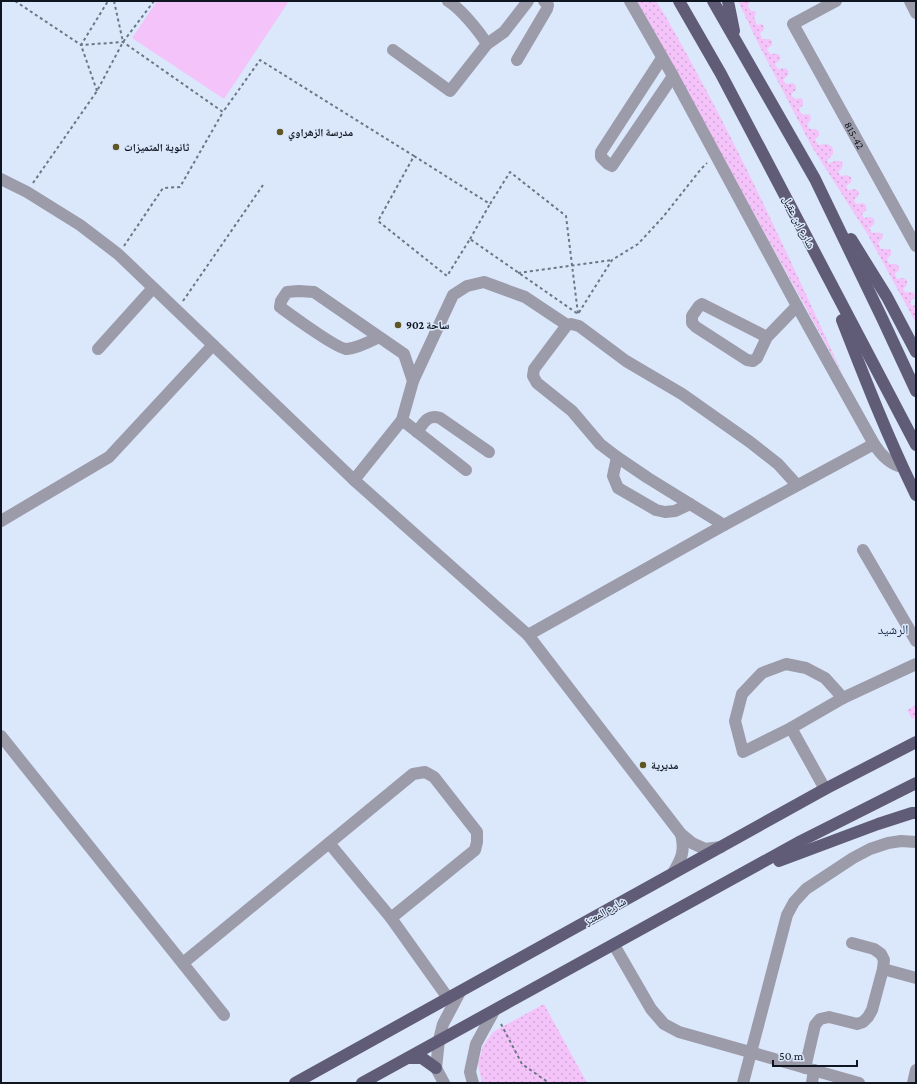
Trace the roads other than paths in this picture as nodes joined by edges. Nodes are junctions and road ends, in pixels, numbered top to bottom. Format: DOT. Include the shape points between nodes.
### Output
graph roads {
  1 [pos="448,1"];
  2 [pos="528,1"];
  3 [pos="544,1"];
  4 [pos="630,1"];
  5 [pos="679,1"];
  6 [pos="714,1"];
  7 [pos="728,1"];
  8 [pos="836,1"];
  9 [pos="910,1"];
  10 [pos="916,13"];
  11 [pos="487,44"];
  12 [pos="737,44"];
  13 [pos="393,50"];
  14 [pos="662,58"];
  15 [pos="517,60"];
  16 [pos="672,76"];
  17 [pos="639,94"];
  18 [pos="654,104"];
  19 [pos="1,179"];
  20 [pos="815,179"];
  21 [pos="916,246"];
  22 [pos="822,269"];
  23 [pos="153,288"];
  24 [pos="797,306"];
  25 [pos="567,325"];
  26 [pos="379,337"];
  27 [pos="767,337"];
  28 [pos="213,345"];
  29 [pos="98,349"];
  30 [pos="916,352"];
  31 [pos="413,381"];
  32 [pos="916,391"];
  33 [pos="402,420"];
  34 [pos="417,432"];
  35 [pos="874,444"];
  36 [pos="916,445"];
  37 [pos="489,452"];
  38 [pos="617,457"];
  39 [pos="902,467"];
  40 [pos="466,470"];
  41 [pos="354,480"];
  42 [pos="798,485"];
  43 [pos="916,495"];
  44 [pos="690,504"];
  45 [pos="1,521"];
  46 [pos="724,525"];
  47 [pos="863,550"];
  48 [pos="528,635"];
  49 [pos="916,641"];
  50 [pos="916,664"];
  51 [pos="843,698"];
  52 [pos="792,728"];
  53 [pos="1,736"];
  54 [pos="916,742"];
  55 [pos="916,783"];
  56 [pos="826,789"];
  57 [pos="916,813"];
  58 [pos="681,834"];
  59 [pos="916,842"];
  60 [pos="328,843"];
  61 [pos="721,847"];
  62 [pos="673,873"];
  63 [pos="740,875"];
  64 [pos="391,918"];
  65 [pos="852,943"];
  66 [pos="614,945"];
  67 [pos="183,963"];
  68 [pos="883,969"];
  69 [pos="916,978"];
  70 [pos="460,992"];
  71 [pos="448,998"];
  72 [pos="494,1011"];
  73 [pos="224,1015"];
  74 [pos="439,1040"];
  75 [pos="751,1053"];
  76 [pos="407,1058"];
  77 [pos="436,1068"];
  78 [pos="810,1069"];
  79 [pos="916,1070"];
  80 [pos="295,1083"];
  81 [pos="362,1083"];
  82 [pos="444,1083"];
  83 [pos="473,1083"];
  84 [pos="743,1083"];
  85 [pos="812,1083"];
  86 [pos="859,1083"];
  87 [pos="913,1083"];
  1 -- 11 [label="street" via="480,33"];
  2 -- 11 [label="street" via="504,32"];
  3 -- 15 [label="street" via="548,5 547,9"];
  4 -- 14 [label="street"];
  5 -- 22 [label="main road, شارع ابن عقيل" via="721,74"];
  6 -- 12 [label="main road"];
  7 -- 12 [label="main road"];
  8 -- 21 [label="street, 815-42" via="793,24"];
  9 -- 10 [label="street"];
  11 -- 13 [label="street" via="450,91"];
  12 -- 20 [label="main road"];
  14 -- 16 [label="street"];
  14 -- 17 [label="street"];
  16 -- 18 [label="street"];
  16 -- 24 [label="street"];
  17 -- 18 [label="street"];
  17 -- 18 [label="street" via="601,152 601,157 608,164 612,166"];
  19 -- 23 [label="street" via="80,225 118,254"];
  20 -- 30 [label="main road" via="888,298"];
  20 -- 32 [label="main road"];
  22 -- 36 [label="main road, شارع ابن عقيل"];
  22 -- 39 [label="main road"];
  23 -- 28 [label="street"];
  23 -- 29 [label="street"];
  24 -- 27 [label="street"];
  24 -- 35 [label="street"];
  25 -- 31 [label="street" via="525,298 484,282 467,286 453,295"];
  25 -- 38 [label="street" via="534,369 533,376 537,383 572,411 600,444"];
  25 -- 42 [label="street" via="579,326 626,361 682,394 750,442 778,464"];
  26 -- 26 [label="street" via="345,349 280,307 281,301 287,292 314,292"];
  26 -- 31 [label="street" via="404,354"];
  27 -- 27 [label="street" via="757,358 753,361 747,360 696,327 692,322 692,316 702,304"];
  28 -- 41 [label="street"];
  28 -- 45 [label="street" via="109,457"];
  31 -- 33 [label="street"];
  33 -- 34 [label="street"];
  33 -- 41 [label="street"];
  34 -- 37 [label="street" via="428,418 434,416"];
  34 -- 40 [label="street"];
  35 -- 39 [label="street" via="889,462"];
  35 -- 42 [label="street"];
  38 -- 44 [label="street"];
  38 -- 44 [label="street" via="613,476 618,488 656,510 675,511"];
  39 -- 43 [label="main road"];
  41 -- 48 [label="street"];
  42 -- 46 [label="street"];
  44 -- 46 [label="street"];
  46 -- 48 [label="street"];
  47 -- 49 [label="street"];
  48 -- 58 [label="street"];
  50 -- 51 [label="street"];
  51 -- 52 [label="street"];
  51 -- 52 [label="street" via="825,678 806,668 786,664 762,673 742,694 735,721 743,752"];
  52 -- 56 [label="street"];
  53 -- 67 [label="street"];
  54 -- 56 [label="main road, شارع المعتز"];
  55 -- 63 [label="main road"];
  56 -- 61 [label="main road, شارع المعتز"];
  57 -- 63 [label="main road" via="878,824"];
  58 -- 61 [label="street" via="705,849"];
  58 -- 62 [label="street" via="681,860"];
  59 -- 75 [label="street" via="888,842 870,849 806,889 794,902 787,915"];
  60 -- 64 [label="street"];
  60 -- 64 [label="street" via="413,774 425,772 434,777 477,832 475,850"];
  60 -- 67 [label="street"];
  61 -- 62 [label="main road, شارع المعتز"];
  62 -- 70 [label="main road, شارع المعتز"];
  63 -- 66 [label="main road"];
  64 -- 71 [label="street"];
  65 -- 68 [label="street" via="874,949 880,954 884,960"];
  66 -- 72 [label="main road"];
  66 -- 75 [label="street" via="651,1009 664,1024 679,1032"];
  67 -- 73 [label="street"];
  68 -- 69 [label="street"];
  68 -- 78 [label="street" via="872,1010 863,1022 857,1024 829,1017 820,1019 816,1025"];
  70 -- 71 [label="main road, شارع المعتز"];
  70 -- 74 [label="street" via="443,1024"];
  71 -- 80 [label="main road, شارع المعتز"];
  72 -- 74 [label="main road"];
  72 -- 83 [label="street" via="476,1044 470,1072"];
  74 -- 76 [label="main road"];
  74 -- 77 [label="street"];
  75 -- 78 [label="street"];
  75 -- 84 [label="street"];
  76 -- 77 [label="main road" via="422,1058"];
  76 -- 81 [label="main road"];
  77 -- 82 [label="street"];
  78 -- 85 [label="street"];
  78 -- 86 [label="street"];
  79 -- 87 [label="street"];
}
